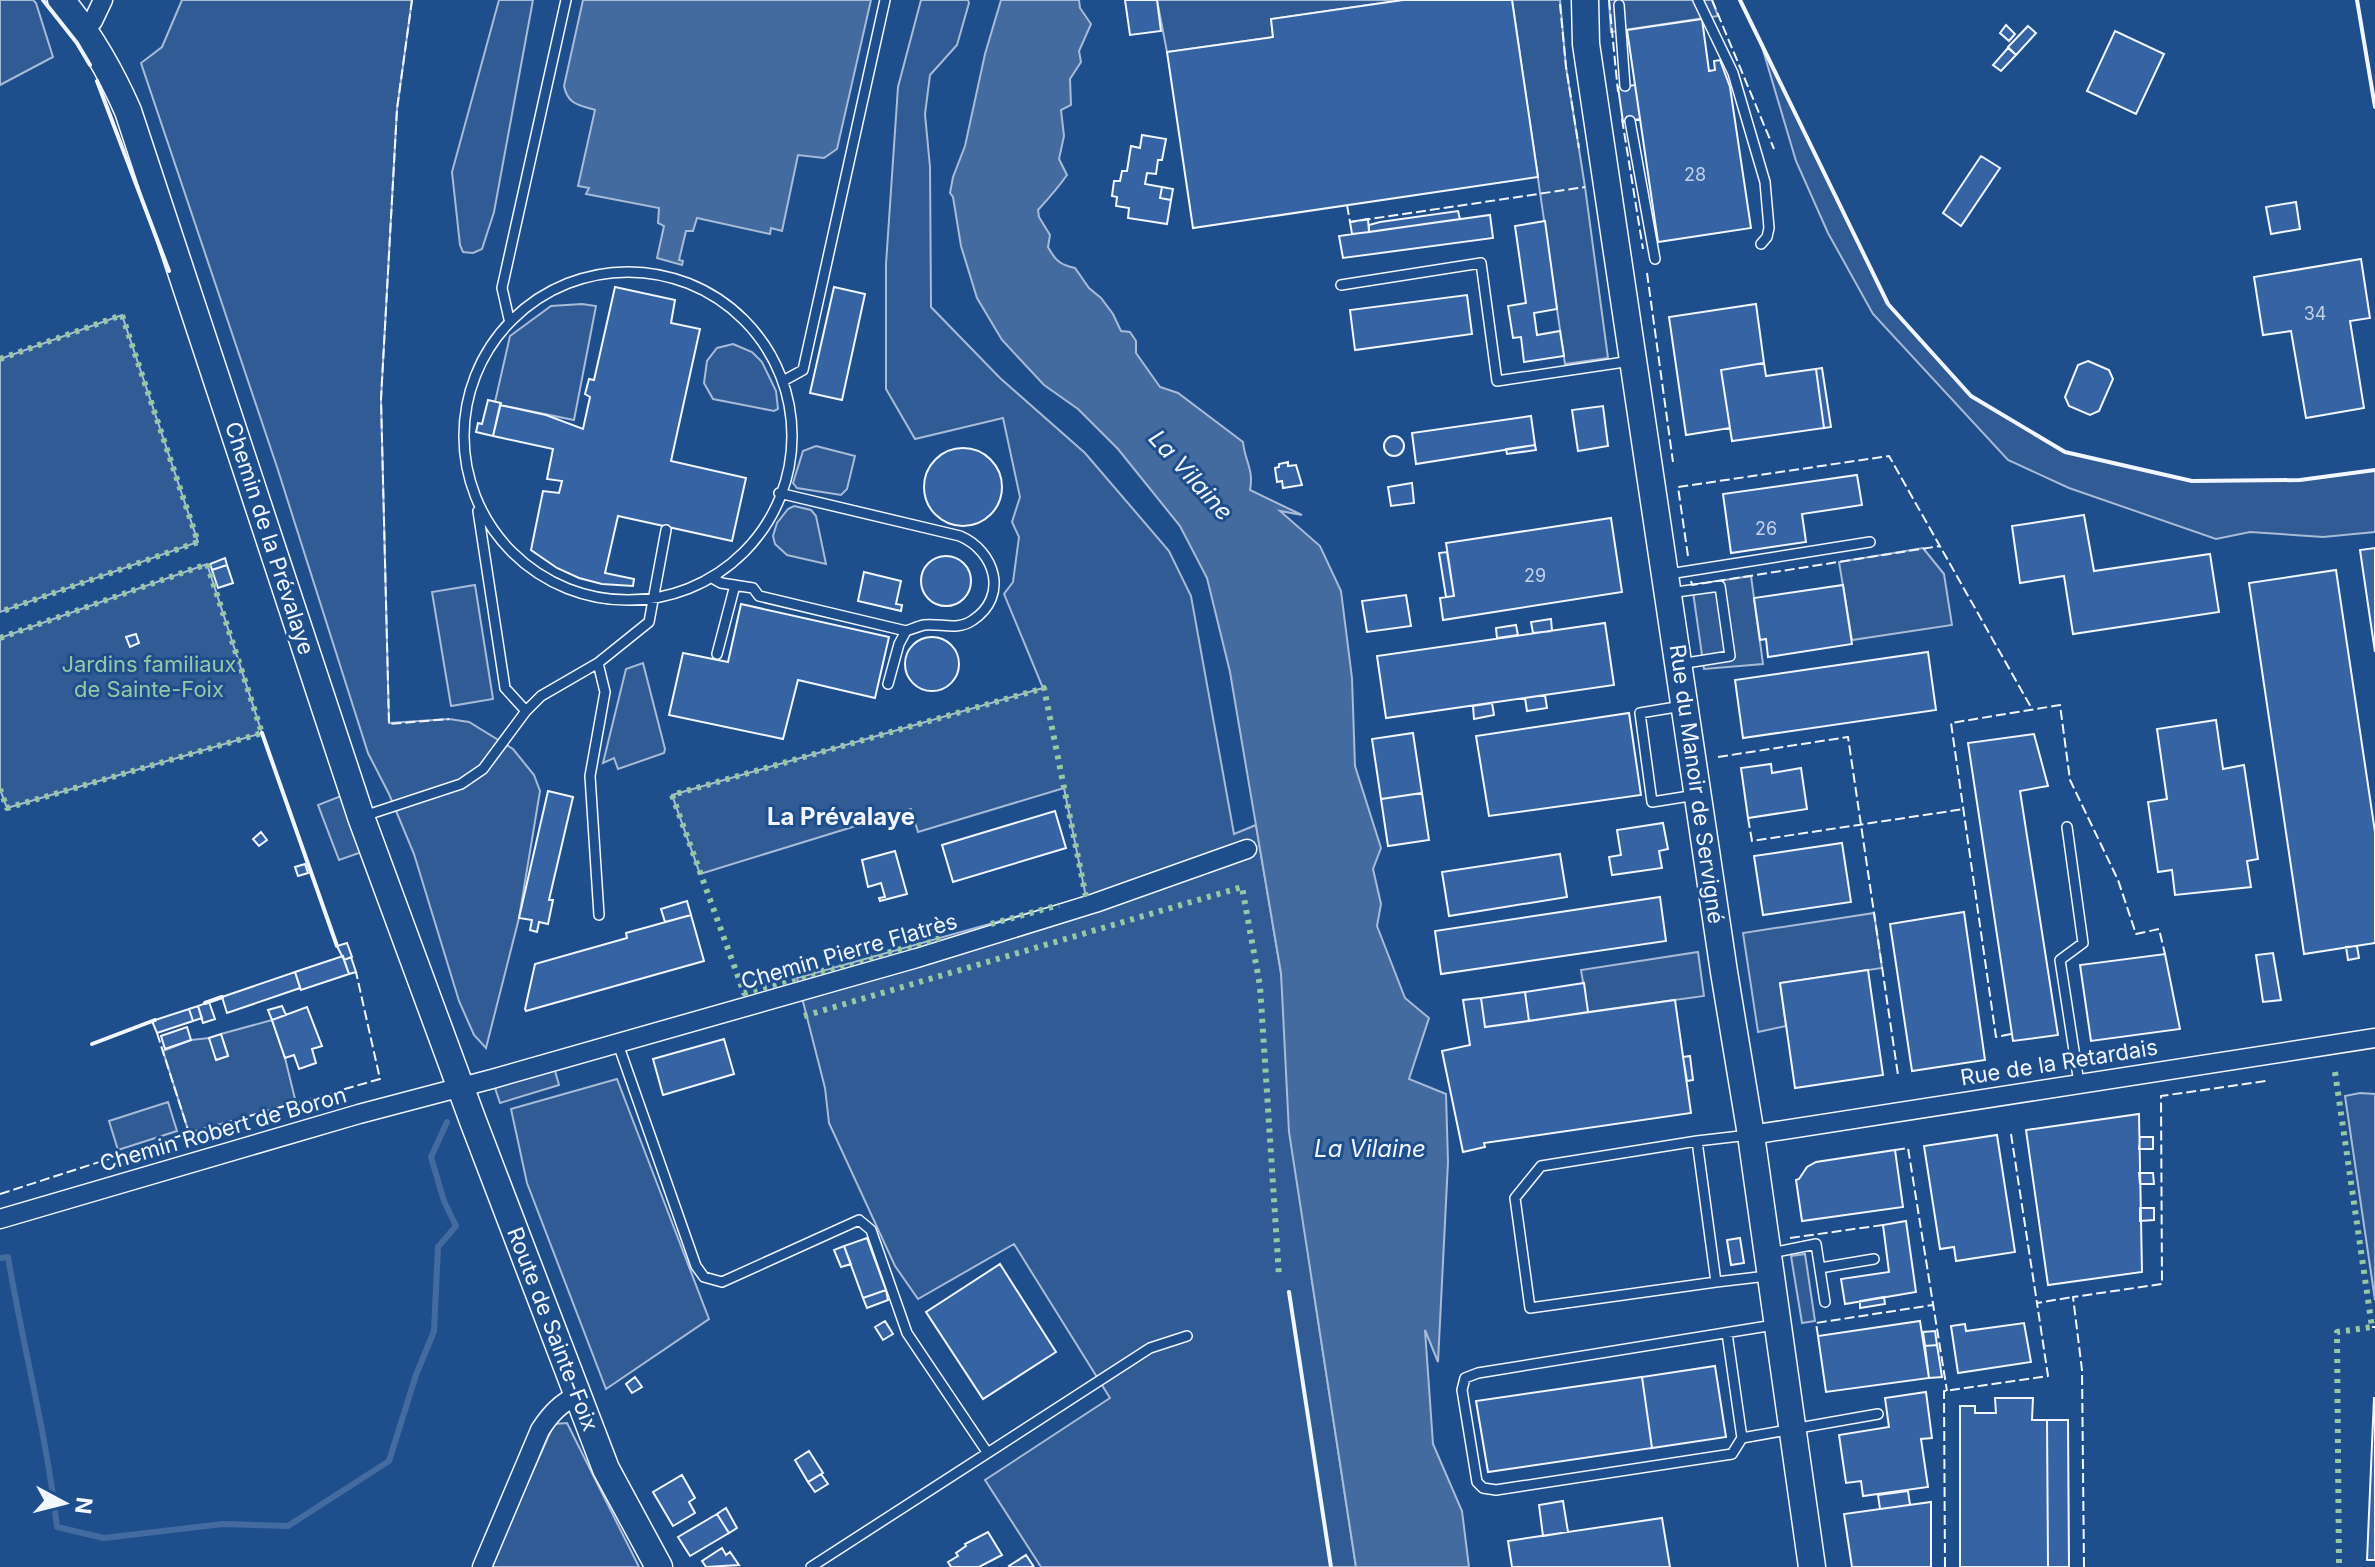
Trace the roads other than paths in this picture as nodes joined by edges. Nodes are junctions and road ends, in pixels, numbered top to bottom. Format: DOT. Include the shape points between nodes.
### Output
graph roads {
  1 [pos="61,0"];
  2 [pos="103,0"];
  3 [pos="566,0"];
  4 [pos="885,0"];
  5 [pos="1585,0"];
  6 [pos="1698,0"];
  7 [pos="1619,5"];
  8 [pos="85,29"];
  9 [pos="1625,86"];
  10 [pos="1630,121"];
  11 [pos="1761,244"];
  12 [pos="1655,259"];
  13 [pos="1341,285"];
  14 [pos="509,319"];
  15 [pos="1635,360"];
  16 [pos="783,381"];
  17 [pos="779,493"];
  18 [pos="477,504"];
  19 [pos="666,530"];
  20 [pos="1870,542"];
  21 [pos="714,579"];
  22 [pos="1667,584"];
  23 [pos="735,585"];
  24 [pos="652,598"];
  25 [pos="906,631"];
  26 [pos="717,654"];
  27 [pos="598,663"];
  28 [pos="1679,664"];
  29 [pos="888,684"];
  30 [pos="1685,705"];
  31 [pos="526,711"];
  32 [pos="1698,794"];
  33 [pos="361,817"];
  34 [pos="2067,827"];
  35 [pos="1247,849"];
  36 [pos="599,915"];
  37 [pos="2375,1038"];
  38 [pos="617,1041"];
  39 [pos="2079,1083"];
  40 [pos="460,1086"];
  41 [pos="1751,1135"];
  42 [pos="1697,1141"];
  43 [pos="0,1219"];
  44 [pos="1874,1259"];
  45 [pos="1768,1264"];
  46 [pos="1820,1268"];
  47 [pos="1716,1282"];
  48 [pos="1825,1302"];
  49 [pos="1777,1324"];
  50 [pos="1727,1333"];
  51 [pos="1187,1336"];
  52 [pos="579,1394"];
  53 [pos="1878,1414"];
  54 [pos="1792,1429"];
  55 [pos="1742,1438"];
  56 [pos="987,1452"];
  57 [pos="482,1567"];
  58 [pos="659,1567"];
  59 [pos="811,1567"];
  60 [pos="1812,1567"];
  1 -- 8 [label="street, Chemin de la Prévalaye"];
  2 -- 8 [label="street"];
  3 -- 14 [label="lane" via="502,288"];
  4 -- 16 [label="lane" via="803,370"];
  5 -- 15 [label="street, Rue du Manoir de Servigné" via="1586,44"];
  6 -- 11 [label="lane" via="1733,73 1765,182 1769,228"];
  7 -- 9 [label="lane"];
  8 -- 33 [label="street, Chemin de la Prévalaye" via="109,69 143,153"];
  10 -- 12 [label="lane"];
  13 -- 15 [label="lane" via="1481,263 1497,381"];
  14 -- 16 [label="lane" via="542,296 592,276 660,272 714,295 744,320"];
  14 -- 18 [label="lane" via="476,368 468,411 470,477"];
  15 -- 22 [label="street, Rue du Manoir de Servigné"];
  16 -- 17 [label="lane" via="792,414 789,460"];
  17 -- 21 [label="lane" via="760,534"];
  17 -- 25 [label="lane" via="960,536 980,547 994,573 990,600 982,611 960,625"];
  18 -- 24 [label="lane" via="491,528 541,577 569,591 607,600"];
  18 -- 31 [label="lane" via="505,688"];
  19 -- 24 [label="lane"];
  20 -- 22 [label="lane"];
  21 -- 23 [label="lane"];
  21 -- 24 [label="lane" via="670,597"];
  22 -- 28 [label="street, Rue du Manoir de Servigné"];
  22 -- 28 [label="lane" via="1720,586 1730,656"];
  23 -- 25 [label="lane" via="753,588 759,596"];
  23 -- 26 [label="lane"];
  24 -- 27 [label="lane" via="649,622"];
  25 -- 29 [label="lane"];
  27 -- 31 [label="lane" via="541,696"];
  27 -- 36 [label="lane" via="605,692 590,776"];
  28 -- 30 [label="street, Rue du Manoir de Servigné"];
  30 -- 32 [label="street, Rue du Manoir de Servigné"];
  30 -- 32 [label="lane" via="1640,713 1652,802"];
  31 -- 33 [label="lane" via="483,769 461,784"];
  32 -- 41 [label="street, Rue du Manoir de Servigné"];
  33 -- 40 [label="street, Chemin de la Prévalaye"];
  34 -- 39 [label="lane" via="2083,943 2060,960"];
  35 -- 38 [label="street, Chemin Pierre Flatrès" via="917,958"];
  37 -- 39 [label="street, Rue de la Retardais"];
  38 -- 40 [label="street, Chemin Pierre Flatrès"];
  38 -- 56 [label="lane" via="704,1277 722,1282 859,1220 871,1230 907,1333"];
  39 -- 41 [label="street, Rue de la Retardais"];
  40 -- 43 [label="street, Chemin Robert de Boron"];
  40 -- 52 [label="street, Route de Sainte-Foix"];
  41 -- 42 [label="lane"];
  41 -- 45 [label="street, Rue du Manoir de Servigné"];
  42 -- 47 [label="lane"];
  42 -- 47 [label="lane" via="1541,1166 1515,1198 1530,1308"];
  44 -- 46 [label="lane"];
  45 -- 46 [label="lane" via="1816,1244"];
  45 -- 47 [label="lane"];
  45 -- 49 [label="street, Rue du Manoir de Servigné"];
  46 -- 48 [label="lane"];
  49 -- 50 [label="lane"];
  49 -- 54 [label="street, Rue du Manoir de Servigné"];
  50 -- 55 [label="lane"];
  50 -- 55 [label="lane" via="1478,1373 1465,1378 1462,1390 1477,1482 1483,1488 1732,1454"];
  51 -- 56 [label="lane" via="1150,1348"];
  52 -- 57 [label="street" via="564,1401 540,1430"];
  52 -- 58 [label="street, Route de Sainte-Foix" via="606,1469"];
  53 -- 54 [label="lane"];
  54 -- 55 [label="lane"];
  54 -- 60 [label="street, Rue du Manoir de Servigné"];
  56 -- 59 [label="lane"];
}
